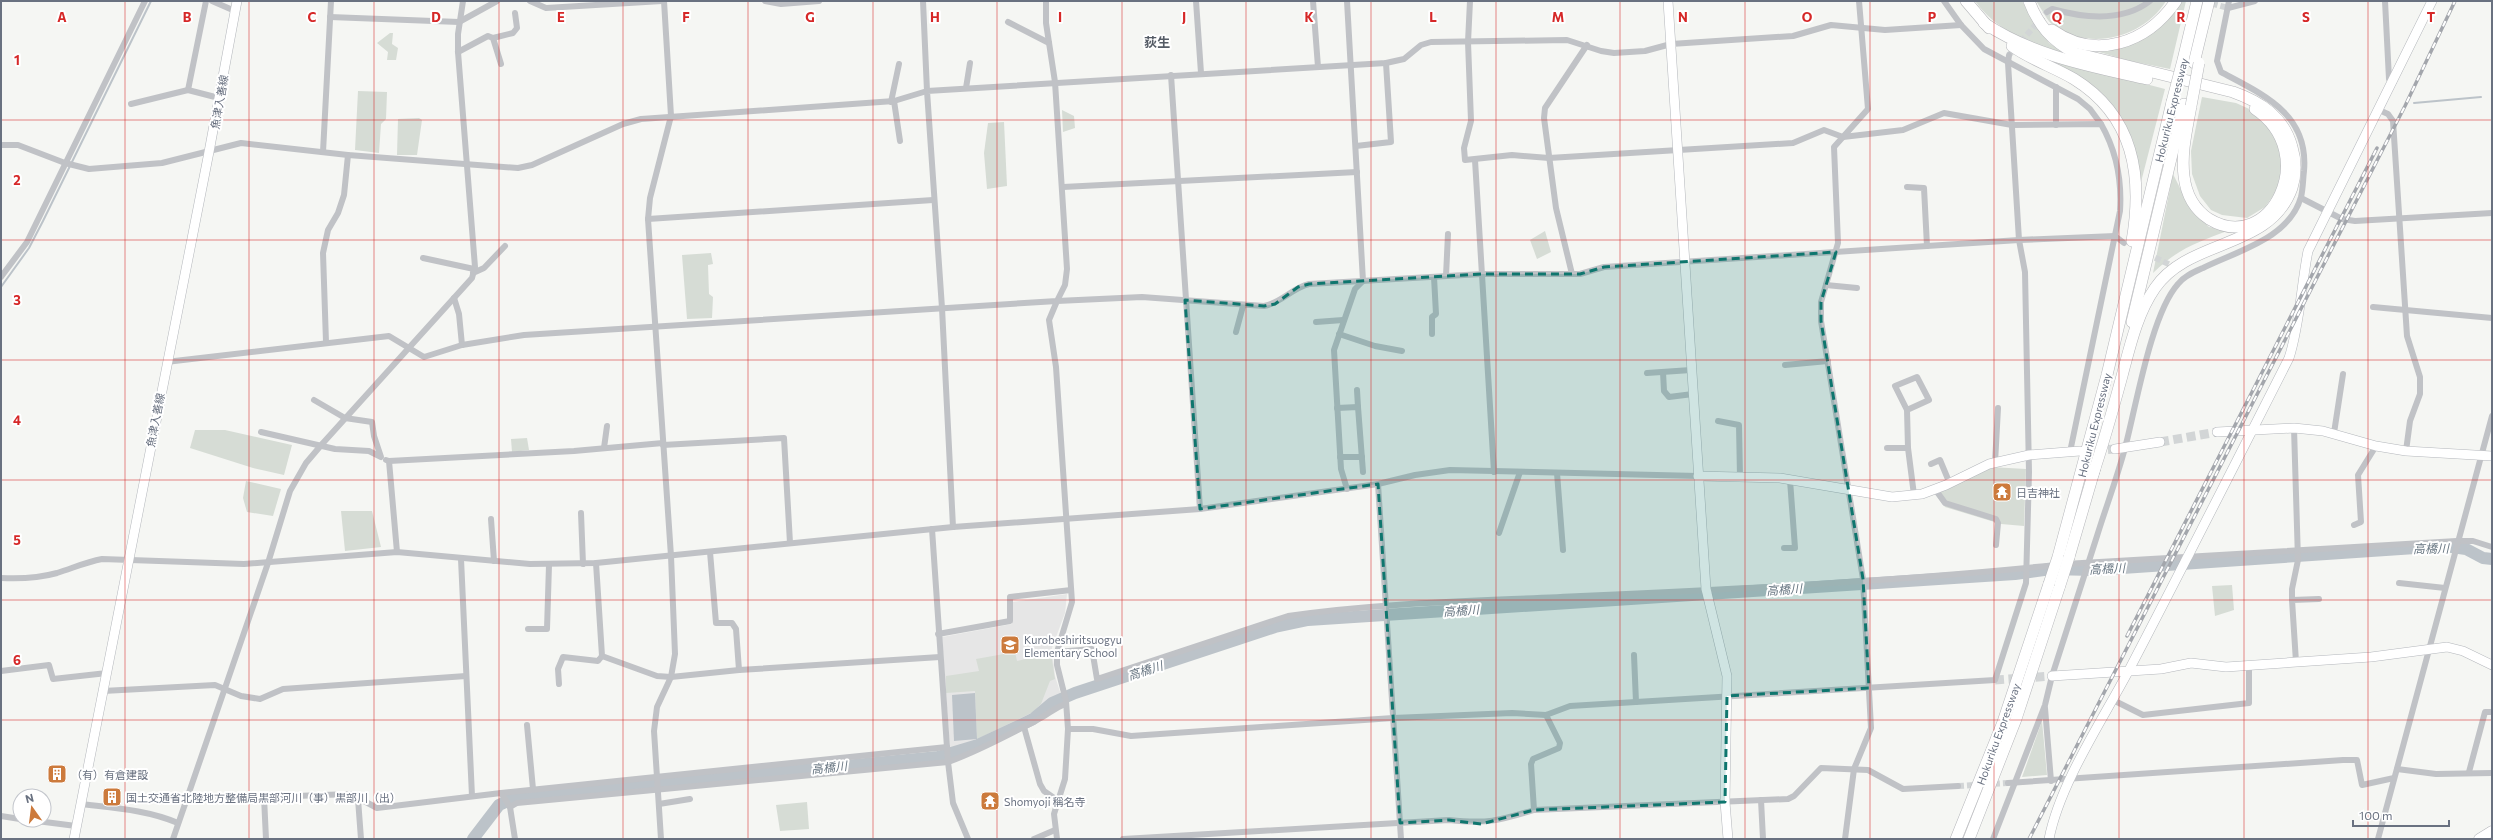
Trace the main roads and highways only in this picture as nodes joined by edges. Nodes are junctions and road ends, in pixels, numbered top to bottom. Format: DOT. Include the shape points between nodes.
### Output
graph roads {
  1 [pos="1966,1"];
  2 [pos="2030,1"];
  3 [pos="2176,1"];
  4 [pos="2197,1"];
  5 [pos="2209,1"];
  6 [pos="1984,24"];
  7 [pos="2187,105"];
  8 [pos="2107,375"];
  9 [pos="2093,474"];
  10 [pos="2492,831"];
  11 [pos="1956,839"];
  12 [pos="1969,839"];
  13 [pos="2479,839"];
  1 -- 6 [label="highway"];
  2 -- 3 [label="highway" via="2040,17 2058,34 2077,42 2097,46 2116,45 2142,34 2165,16"];
  2 -- 9 [label="highway" via="2043,29 2075,53 2233,92 2256,102 2280,121 2289,137 2294,154 2293,184 2286,201 2275,216 2248,234 2189,258 2170,271 2155,288 2136,327"];
  4 -- 8 [label="highway, Hokuriku Expressway, bridge"];
  5 -- 7 [label="highway, Hokuriku Expressway"];
  6 -- 7 [label="highway" via="2011,40 2055,57 2225,97 2243,103 2262,114 2280,137 2288,169 2278,199 2255,221 2236,226 2219,223 2205,216 2193,204 2186,187 2183,168"];
  6 -- 8 [label="highway" via="2025,55 2072,78 2090,91 2115,117 2130,148 2136,184 2134,228"];
  7 -- 9 [label="highway, Hokuriku Expressway"];
  8 -- 11 [label="highway, Hokuriku Expressway, bridge" via="2058,557 2003,722"];
  9 -- 12 [label="highway, Hokuriku Expressway, bridge" via="2016,719"];
  10 -- 13 [label="main road"];
}
